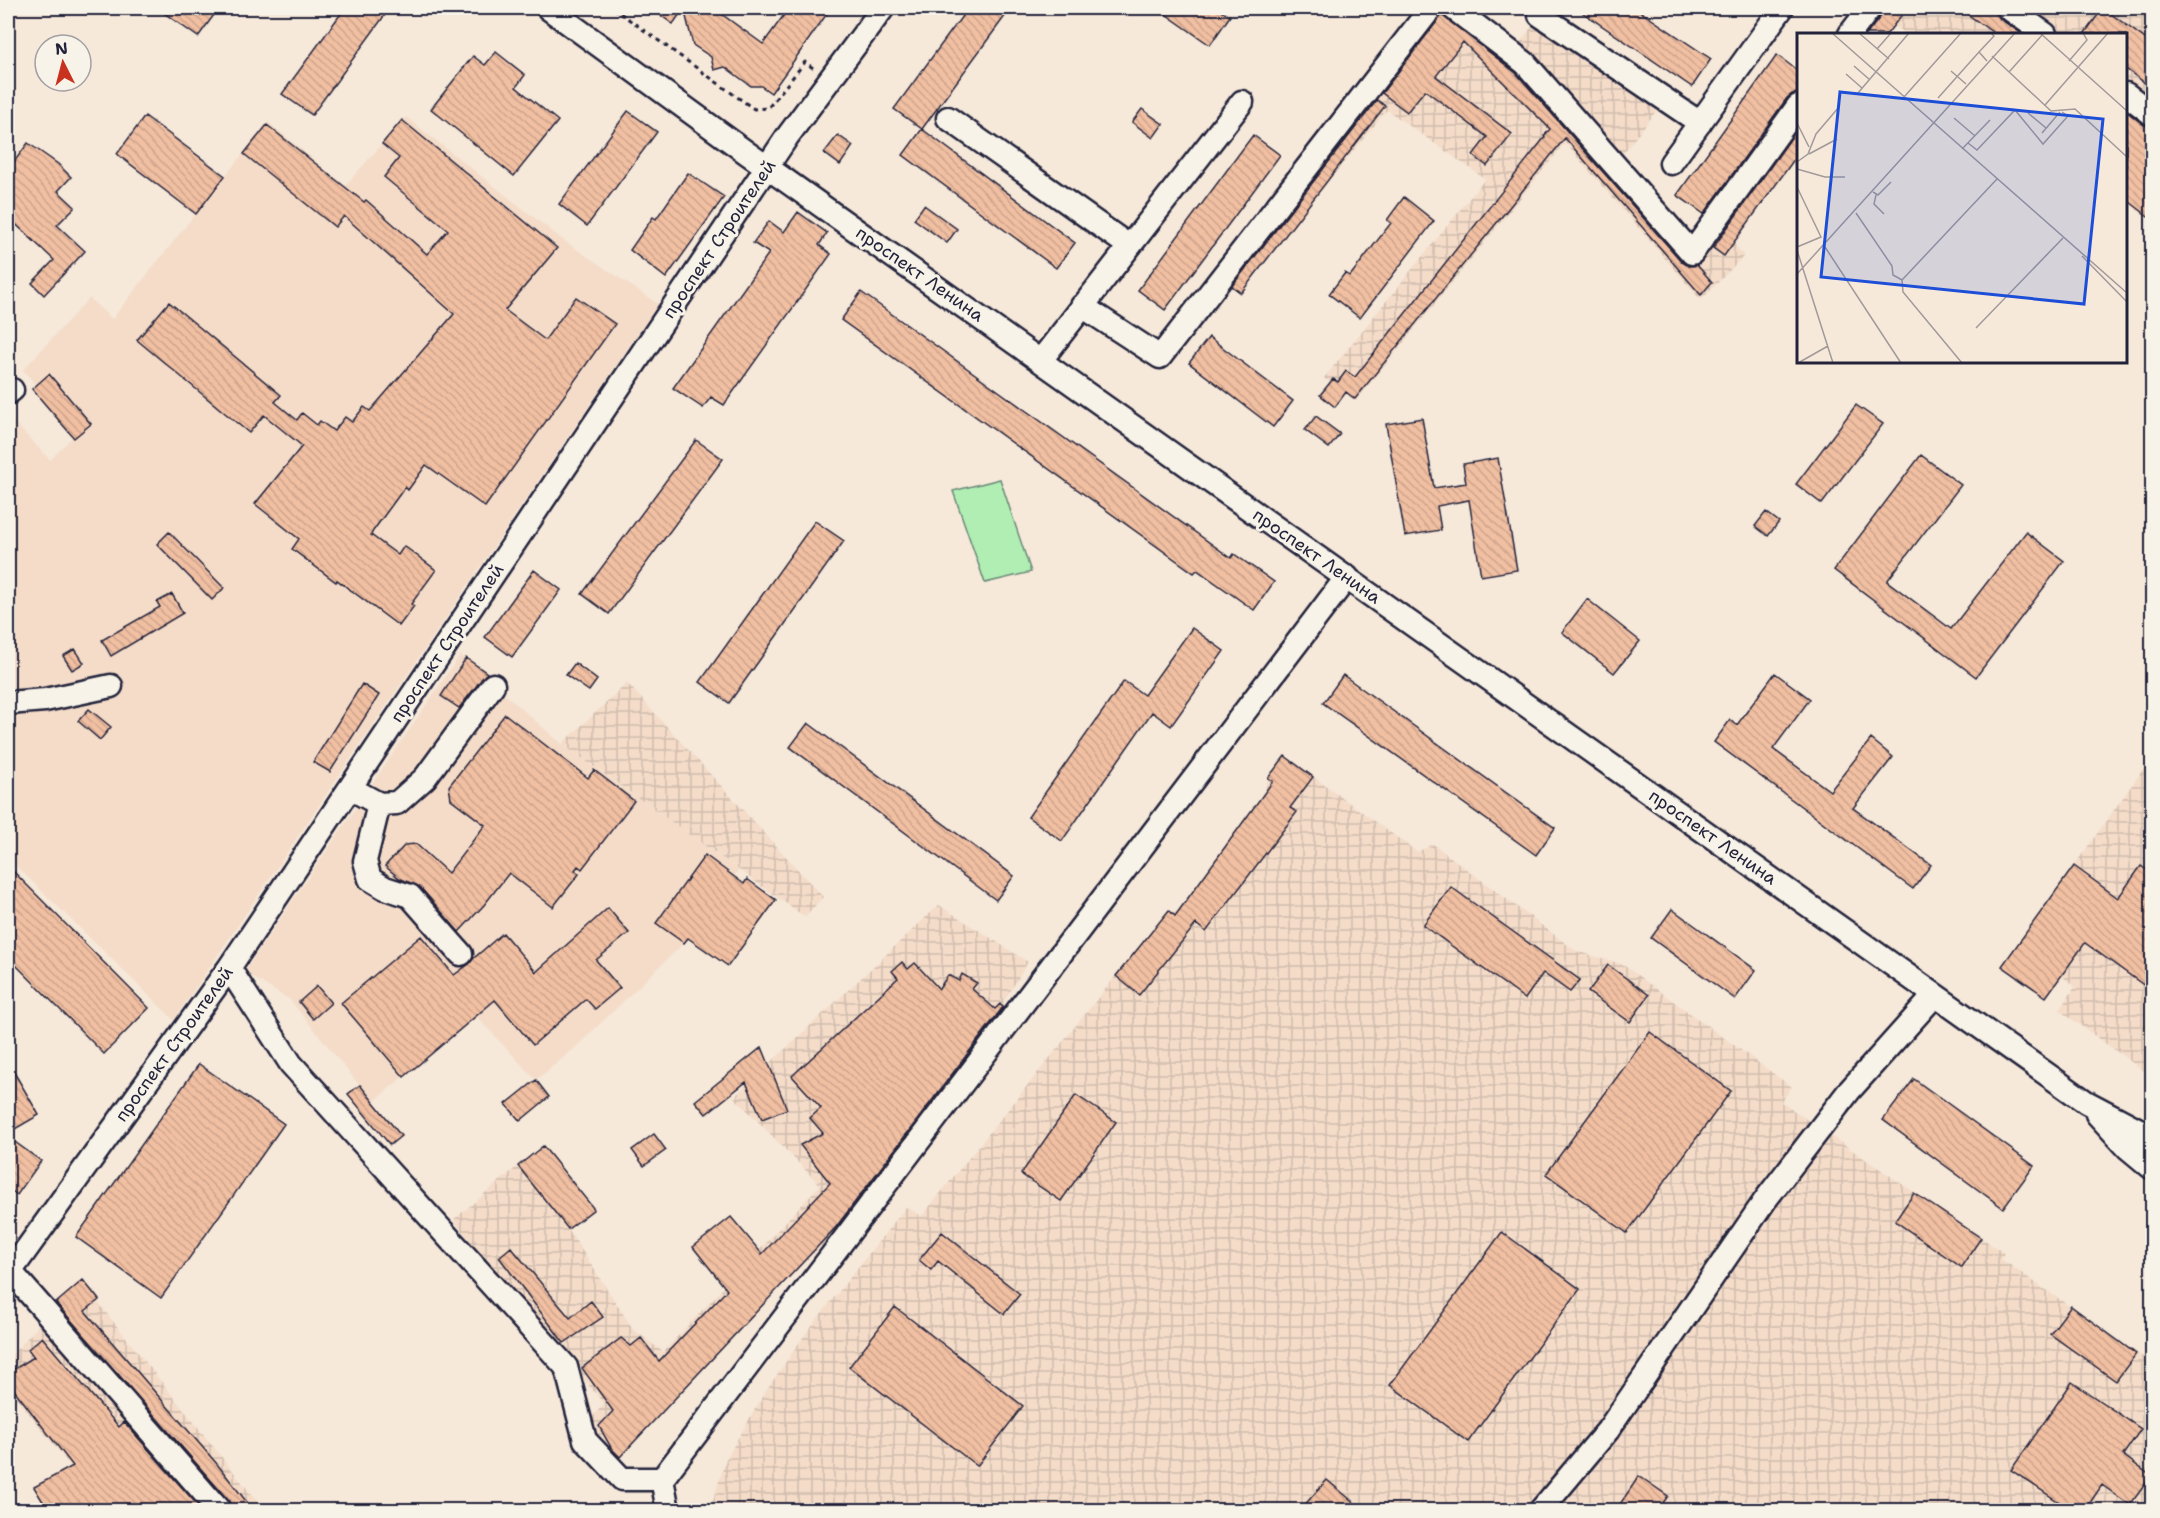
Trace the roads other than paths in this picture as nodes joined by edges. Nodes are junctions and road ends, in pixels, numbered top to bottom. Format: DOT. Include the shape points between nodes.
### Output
graph roads {
  1 [pos="548,8"];
  2 [pos="883,8"];
  3 [pos="1431,8"];
  4 [pos="1453,8"];
  5 [pos="1782,8"];
  6 [pos="1870,8"];
  7 [pos="2008,8"];
  8 [pos="1540,15"];
  9 [pos="1851,33"];
  10 [pos="2044,33"];
  11 [pos="2127,95"];
  12 [pos="1242,102"];
  13 [pos="1797,107"];
  14 [pos="2152,114"];
  15 [pos="948,118"];
  16 [pos="1700,123"];
  17 [pos="1671,163"];
  18 [pos="768,166"];
  19 [pos="1129,246"];
  20 [pos="1082,306"];
  21 [pos="1041,360"];
  22 [pos="1347,577"];
  23 [pos="493,685"];
  24 [pos="111,686"];
  25 [pos="8,703"];
  26 [pos="350,788"];
  27 [pos="379,804"];
  28 [pos="461,954"];
  29 [pos="229,968"];
  30 [pos="1935,995"];
  31 [pos="2086,1102"];
  32 [pos="2152,1140"];
  33 [pos="2152,1168"];
  34 [pos="9,1273"];
  35 [pos="662,1479"];
  36 [pos="219,1510"];
  37 [pos="668,1510"];
  38 [pos="1541,1510"];
  1 -- 18 [label="street, проспект Ленина"];
  2 -- 18 [label="street, проспект Строителей"];
  3 -- 20 [label="street" via="1160,357"];
  4 -- 13 [label="street" via="1525,63 1692,253"];
  5 -- 16 [label="street"];
  6 -- 9 [label="street"];
  7 -- 10 [label="street"];
  8 -- 16 [label="street"];
  11 -- 14 [label="street"];
  12 -- 19 [label="street"];
  15 -- 19 [label="street"];
  16 -- 17 [label="street"];
  18 -- 21 [label="street, проспект Ленина"];
  18 -- 26 [label="street, проспект Строителей"];
  19 -- 20 [label="street"];
  20 -- 21 [label="street"];
  21 -- 22 [label="street, проспект Ленина"];
  22 -- 30 [label="street, проспект Ленина"];
  22 -- 35 [label="street"];
  23 -- 27 [label="street" via="425,778 397,803"];
  24 -- 25 [label="street" via="45,700"];
  26 -- 27 [label="street"];
  26 -- 29 [label="street, проспект Строителей"];
  27 -- 28 [label="street" via="365,861 370,879 410,896"];
  29 -- 34 [label="street, проспект Строителей"];
  29 -- 35 [label="street" via="291,1064 566,1367 585,1440 622,1479"];
  30 -- 31 [label="street, проспект Ленина"];
  30 -- 38 [label="street" via="1849,1091 1766,1199 1608,1430"];
  31 -- 32 [label="street, проспект Ленина"];
  31 -- 33 [label="street, проспект Ленина"];
  34 -- 36 [label="street"];
  35 -- 37 [label="street"];
}
